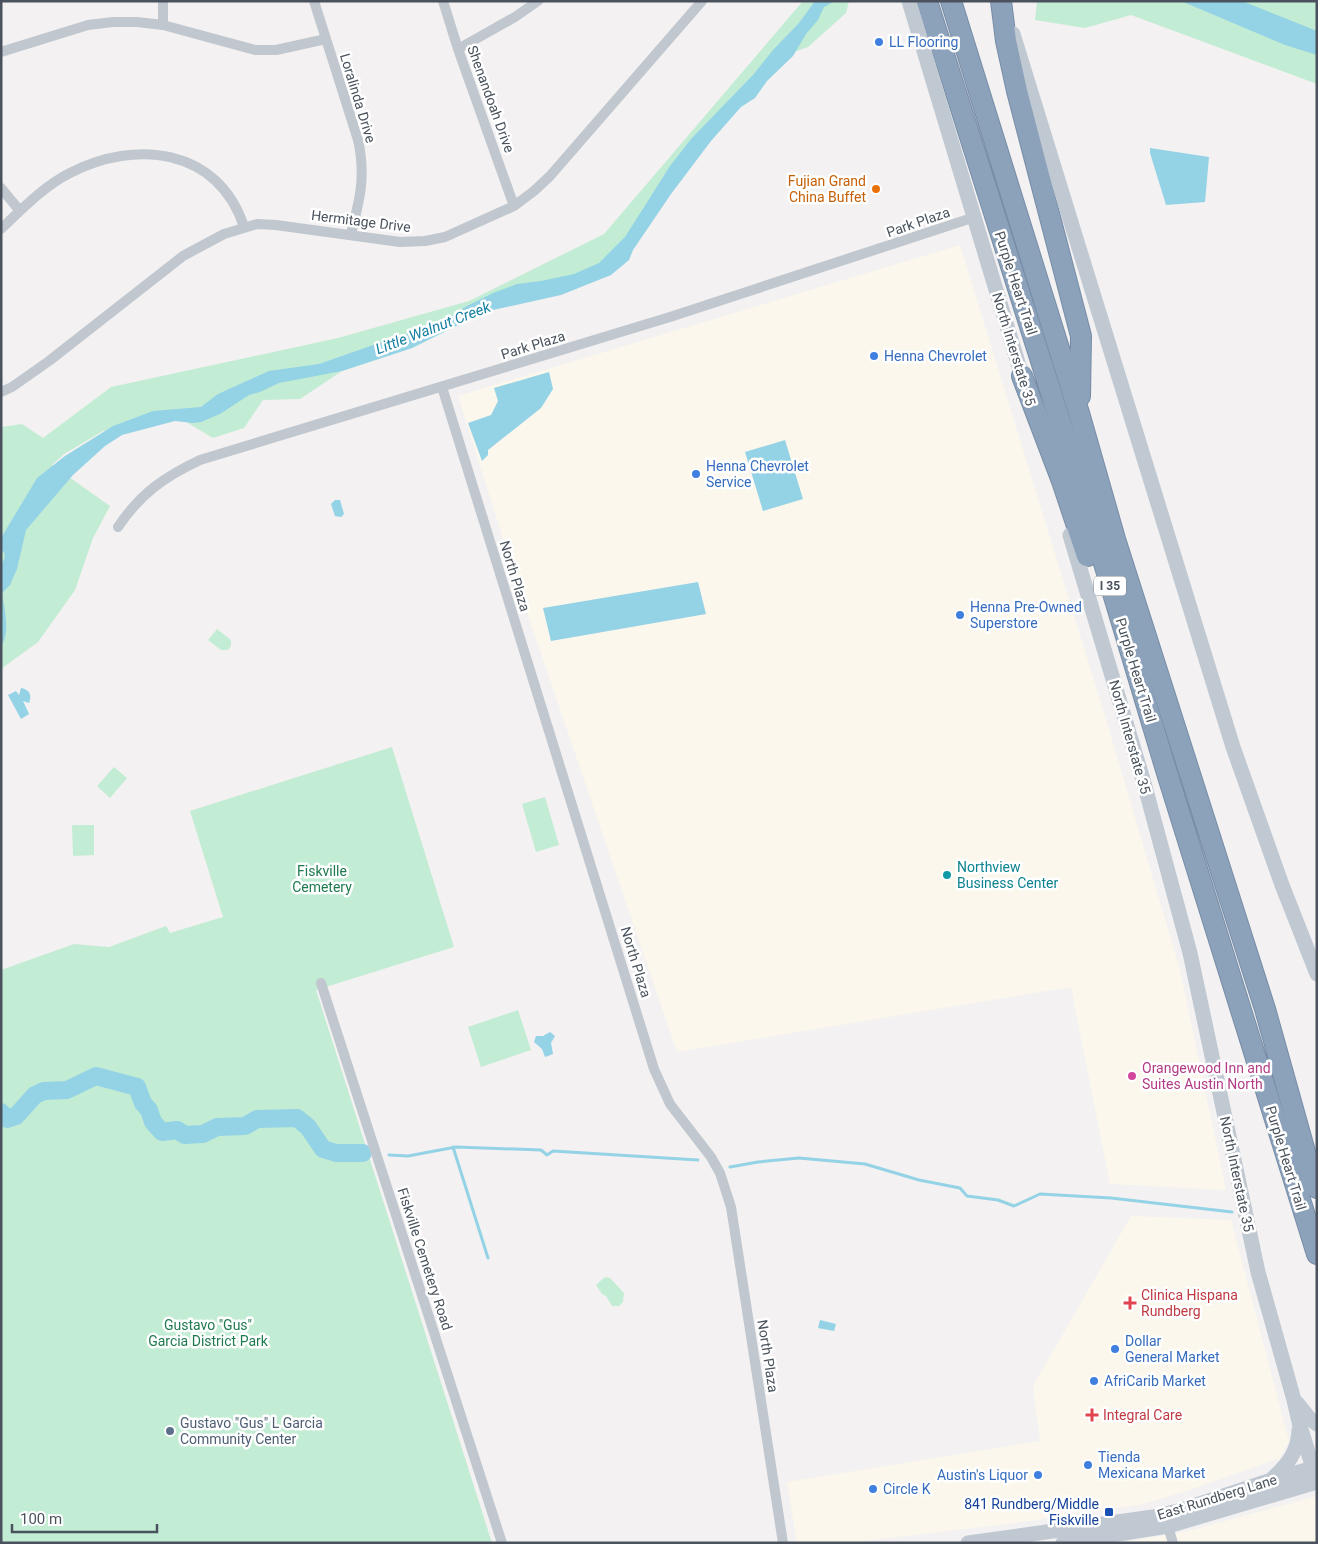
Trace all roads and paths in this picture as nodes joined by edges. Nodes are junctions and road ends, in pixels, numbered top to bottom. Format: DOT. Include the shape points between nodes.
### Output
graph roads {
  1 [pos="163,1"];
  2 [pos="314,1"];
  3 [pos="443,1"];
  4 [pos="538,1"];
  5 [pos="702,1"];
  6 [pos="909,1"];
  7 [pos="927,1"];
  8 [pos="951,1"];
  9 [pos="1002,1"];
  10 [pos="163,25"];
  11 [pos="326,40"];
  12 [pos="458,49"];
  13 [pos="1,52"];
  14 [pos="1,188"];
  15 [pos="514,206"];
  16 [pos="20,211"];
  17 [pos="975,217"];
  18 [pos="244,227"];
  19 [pos="1,229"];
  20 [pos="350,234"];
  21 [pos="1022,376"];
  22 [pos="442,387"];
  23 [pos="1,392"];
  24 [pos="1079,413"];
  25 [pos="118,528"];
  26 [pos="1167,773"];
  27 [pos="1317,974"];
  28 [pos="322,983"];
  29 [pos="1317,1188"];
  30 [pos="1317,1254"];
  31 [pos="1294,1400"];
  32 [pos="1317,1424"];
  33 [pos="1300,1426"];
  34 [pos="1315,1475"];
  35 [pos="1271,1480"];
  36 [pos="1166,1520"];
  37 [pos="502,1543"];
  38 [pos="783,1543"];
  39 [pos="968,1543"];
  40 [pos="1063,1543"];
  41 [pos="1173,1543"];
  1 -- 10 [label="street"];
  2 -- 11 [label="street, Loralinda Drive"];
  3 -- 12 [label="street, Shenandoah Drive"];
  4 -- 12 [label="street"];
  5 -- 15 [label="street, Hermitage Drive" via="550,176"];
  6 -- 17 [label="main road, North Interstate 35"];
  7 -- 26 [label="highway, Purple Heart Trail / I 35" via="1085,500"];
  8 -- 24 [label="highway, Purple Heart Trail / I 35"];
  9 -- 24 [label="highway" via="1006,41 1081,336"];
  9 -- 27 [label="main road" via="1233,746"];
  10 -- 11 [label="street" via="255,50 276,50"];
  10 -- 13 [label="street" via="121,22 88,25"];
  11 -- 20 [label="street, Loralinda Drive" via="362,160 362,180"];
  12 -- 15 [label="street, Shenandoah Drive"];
  14 -- 16 [label="street"];
  15 -- 20 [label="street, Hermitage Drive" via="445,237 425,241 400,242"];
  16 -- 18 [label="street" via="68,174 88,165 114,157 157,154 181,159 214,179 238,210"];
  16 -- 19 [label="street"];
  17 -- 21 [label="main road, North Interstate 35"];
  17 -- 22 [label="street, Park Plaza"];
  18 -- 20 [label="street, Hermitage Drive" via="276,225"];
  18 -- 23 [label="street, Hermitage Drive" via="183,256 49,361"];
  21 -- 26 [label="highway" via="1062,481 1141,720"];
  21 -- 31 [label="main road, North Interstate 35" via="1144,783 1190,953 1258,1272"];
  22 -- 25 [label="street, Park Plaza" via="200,460 155,485"];
  22 -- 38 [label="street, North Plaza" via="654,1069 670,1104 711,1157 726,1189"];
  24 -- 29 [label="highway, Purple Heart Trail / I 35" via="1115,539 1265,1009"];
  26 -- 30 [label="highway, Purple Heart Trail / I 35"];
  28 -- 37 [label="street, Fiskville Cemetery Road"];
  31 -- 32 [label="main road"];
  31 -- 33 [label="main road, North Interstate 35"];
  33 -- 34 [label="main road, North Interstate 35"];
  33 -- 35 [label="main road" via="1293,1456"];
  34 -- 35 [label="main road, East Rundberg Lane"];
  34 -- 36 [label="main road, East Rundberg Lane"];
  35 -- 36 [label="main road, East Rundberg Lane"];
  36 -- 39 [label="main road, East Rundberg Lane"];
  36 -- 40 [label="main road, East Rundberg Lane"];
  36 -- 41 [label="street"];
}
